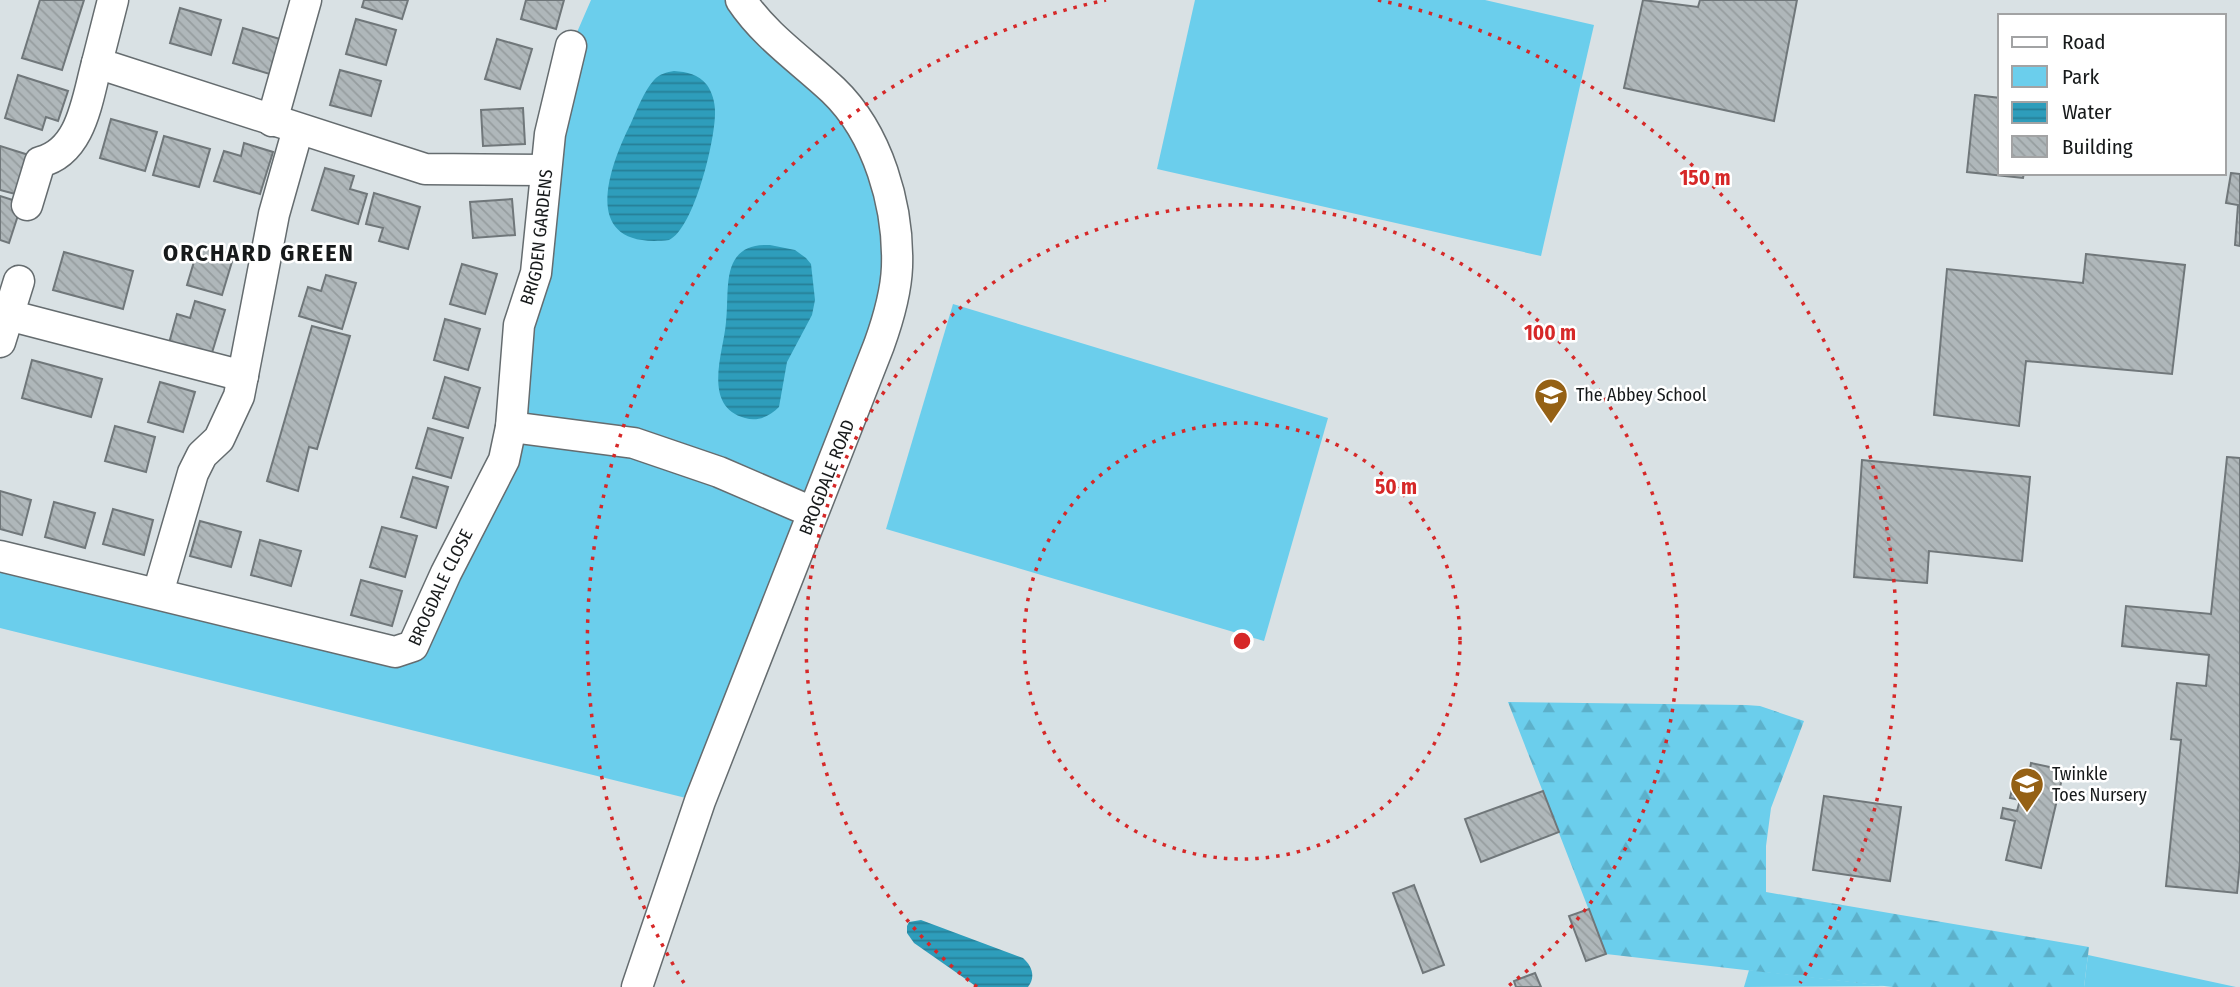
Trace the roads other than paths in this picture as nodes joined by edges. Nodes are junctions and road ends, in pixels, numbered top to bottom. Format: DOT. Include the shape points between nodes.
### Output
graph roads {
  1 [pos="113,0"];
  2 [pos="306,0"];
  3 [pos="741,0"];
  4 [pos="571,46"];
  5 [pos="97,63"];
  6 [pos="285,125"];
  7 [pos="545,170"];
  8 [pos="27,205"];
  9 [pos="19,281"];
  10 [pos="4,329"];
  11 [pos="243,376"];
  12 [pos="511,427"];
  13 [pos="812,512"];
  14 [pos="0,556"];
  15 [pos="158,593"];
  16 [pos="637,987"];
  1 -- 5 [label="street"];
  2 -- 6 [label="street"];
  3 -- 13 [label="street, BROGDALE ROAD" via="790,55 834,91 863,127 884,179 895,228 897,265 890,315"];
  4 -- 7 [label="street, BRIGDEN GARDENS"];
  5 -- 6 [label="street"];
  5 -- 8 [label="street" via="77,131 64,152 40,162"];
  6 -- 7 [label="street" via="425,169"];
  6 -- 11 [label="street" via="274,214"];
  7 -- 12 [label="street, BRIGDEN GARDENS" via="540,253 519,325"];
  9 -- 10 [label="street"];
  10 -- 11 [label="street"];
  11 -- 15 [label="street" via="232,416 192,473"];
  12 -- 13 [label="street" via="634,443 719,472"];
  12 -- 15 [label="street, BROGDALE CLOSE" via="498,475 446,573 419,638 404,650 395,652"];
  13 -- 16 [label="street, BROGDALE ROAD" via="691,825"];
  14 -- 15 [label="street, BROGDALE CLOSE"];
}
